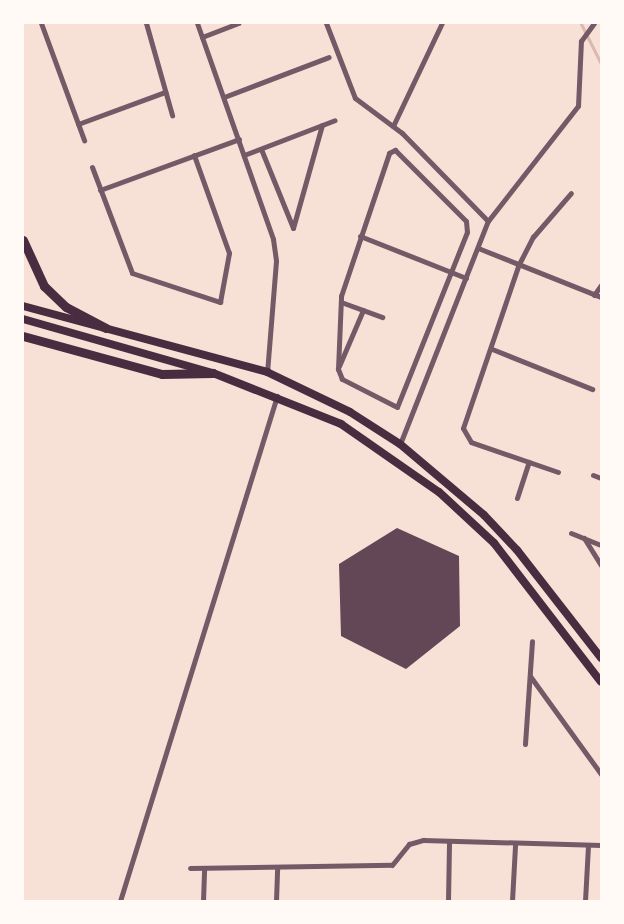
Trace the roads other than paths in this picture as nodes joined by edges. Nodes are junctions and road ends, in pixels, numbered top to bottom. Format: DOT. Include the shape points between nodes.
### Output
graph roads {
  1 [pos="41,23"];
  2 [pos="144,23"];
  3 [pos="197,23"];
  4 [pos="238,23"];
  5 [pos="326,23"];
  6 [pos="442,23"];
  7 [pos="594,23"];
  8 [pos="202,37"];
  9 [pos="329,57"];
  10 [pos="165,92"];
  11 [pos="224,97"];
  12 [pos="172,115"];
  13 [pos="335,120"];
  14 [pos="78,124"];
  15 [pos="322,125"];
  16 [pos="393,127"];
  17 [pos="84,139"];
  18 [pos="239,139"];
  19 [pos="261,149"];
  20 [pos="194,155"];
  21 [pos="244,155"];
  22 [pos="92,167"];
  23 [pos="100,190"];
  24 [pos="571,193"];
  25 [pos="488,221"];
  26 [pos="360,236"];
  27 [pos="23,240"];
  28 [pos="478,248"];
  29 [pos="518,266"];
  30 [pos="450,270"];
  31 [pos="466,278"];
  32 [pos="601,285"];
  33 [pos="598,296"];
  34 [pos="341,302"];
  35 [pos="23,306"];
  36 [pos="363,310"];
  37 [pos="382,317"];
  38 [pos="23,319"];
  39 [pos="106,328"];
  40 [pos="23,335"];
  41 [pos="492,349"];
  42 [pos="338,369"];
  43 [pos="267,372"];
  44 [pos="213,373"];
  45 [pos="592,389"];
  46 [pos="277,396"];
  47 [pos="400,444"];
  48 [pos="393,457"];
  49 [pos="529,463"];
  50 [pos="558,472"];
  51 [pos="593,475"];
  52 [pos="601,478"];
  53 [pos="517,498"];
  54 [pos="571,533"];
  55 [pos="584,538"];
  56 [pos="601,545"];
  57 [pos="601,565"];
  58 [pos="532,641"];
  59 [pos="601,658"];
  60 [pos="530,676"];
  61 [pos="601,682"];
  62 [pos="525,744"];
  63 [pos="601,774"];
  64 [pos="449,841"];
  65 [pos="515,845"];
  66 [pos="601,845"];
  67 [pos="588,846"];
  68 [pos="190,868"];
  69 [pos="204,868"];
  70 [pos="277,869"];
  71 [pos="120,901"];
  72 [pos="203,901"];
  73 [pos="276,901"];
  74 [pos="448,901"];
  75 [pos="512,901"];
  76 [pos="585,901"];
  1 -- 14 [label="street"];
  2 -- 10 [label="street"];
  3 -- 8 [label="street"];
  4 -- 8 [label="street"];
  5 -- 16 [label="street" via="355,98"];
  6 -- 16 [label="street"];
  7 -- 25 [label="street" via="581,41 580,93 573,116"];
  8 -- 11 [label="street"];
  9 -- 11 [label="street"];
  10 -- 12 [label="street"];
  10 -- 14 [label="street"];
  11 -- 18 [label="street"];
  13 -- 15 [label="street"];
  14 -- 17 [label="street"];
  15 -- 19 [label="street"];
  15 -- 19 [label="street" via="293,228"];
  16 -- 25 [label="street"];
  18 -- 20 [label="street"];
  18 -- 21 [label="street"];
  19 -- 21 [label="street"];
  20 -- 23 [label="street"];
  20 -- 23 [label="street" via="228,243 222,302 132,273"];
  21 -- 43 [label="street" via="275,250"];
  22 -- 23 [label="street"];
  24 -- 29 [label="street" via="533,237"];
  25 -- 28 [label="street"];
  26 -- 30 [label="street"];
  26 -- 30 [label="street" via="389,153 397,150 466,221 467,232"];
  26 -- 34 [label="street"];
  27 -- 39 [label="highway" via="33,270 50,292 66,307"];
  28 -- 29 [label="street"];
  28 -- 31 [label="street"];
  29 -- 33 [label="street"];
  29 -- 41 [label="street"];
  30 -- 31 [label="street"];
  30 -- 42 [label="street" via="402,403 392,407 342,379"];
  31 -- 47 [label="street"];
  32 -- 33 [label="street"];
  34 -- 36 [label="street"];
  34 -- 42 [label="street"];
  35 -- 39 [label="main road"];
  36 -- 37 [label="street"];
  36 -- 42 [label="street"];
  38 -- 44 [label="main road"];
  39 -- 43 [label="main road"];
  40 -- 44 [label="highway" via="162,374"];
  41 -- 45 [label="street"];
  41 -- 49 [label="street" via="464,435"];
  43 -- 47 [label="main road" via="325,398"];
  44 -- 46 [label="main road"];
  46 -- 48 [label="main road" via="341,424"];
  46 -- 71 [label="street"];
  47 -- 48 [label="main road"];
  47 -- 59 [label="main road" via="502,533"];
  48 -- 61 [label="main road" via="494,543"];
  49 -- 50 [label="street"];
  49 -- 53 [label="street"];
  51 -- 52 [label="street"];
  54 -- 55 [label="street"];
  55 -- 56 [label="street"];
  55 -- 57 [label="street"];
  58 -- 60 [label="street"];
  60 -- 62 [label="street"];
  60 -- 63 [label="street"];
  64 -- 65 [label="street"];
  64 -- 70 [label="street" via="410,844 393,865"];
  64 -- 74 [label="street"];
  65 -- 67 [label="street"];
  65 -- 75 [label="street"];
  66 -- 67 [label="street"];
  67 -- 76 [label="street"];
  68 -- 69 [label="street"];
  69 -- 70 [label="street"];
  69 -- 72 [label="street"];
  70 -- 73 [label="street"];
}
